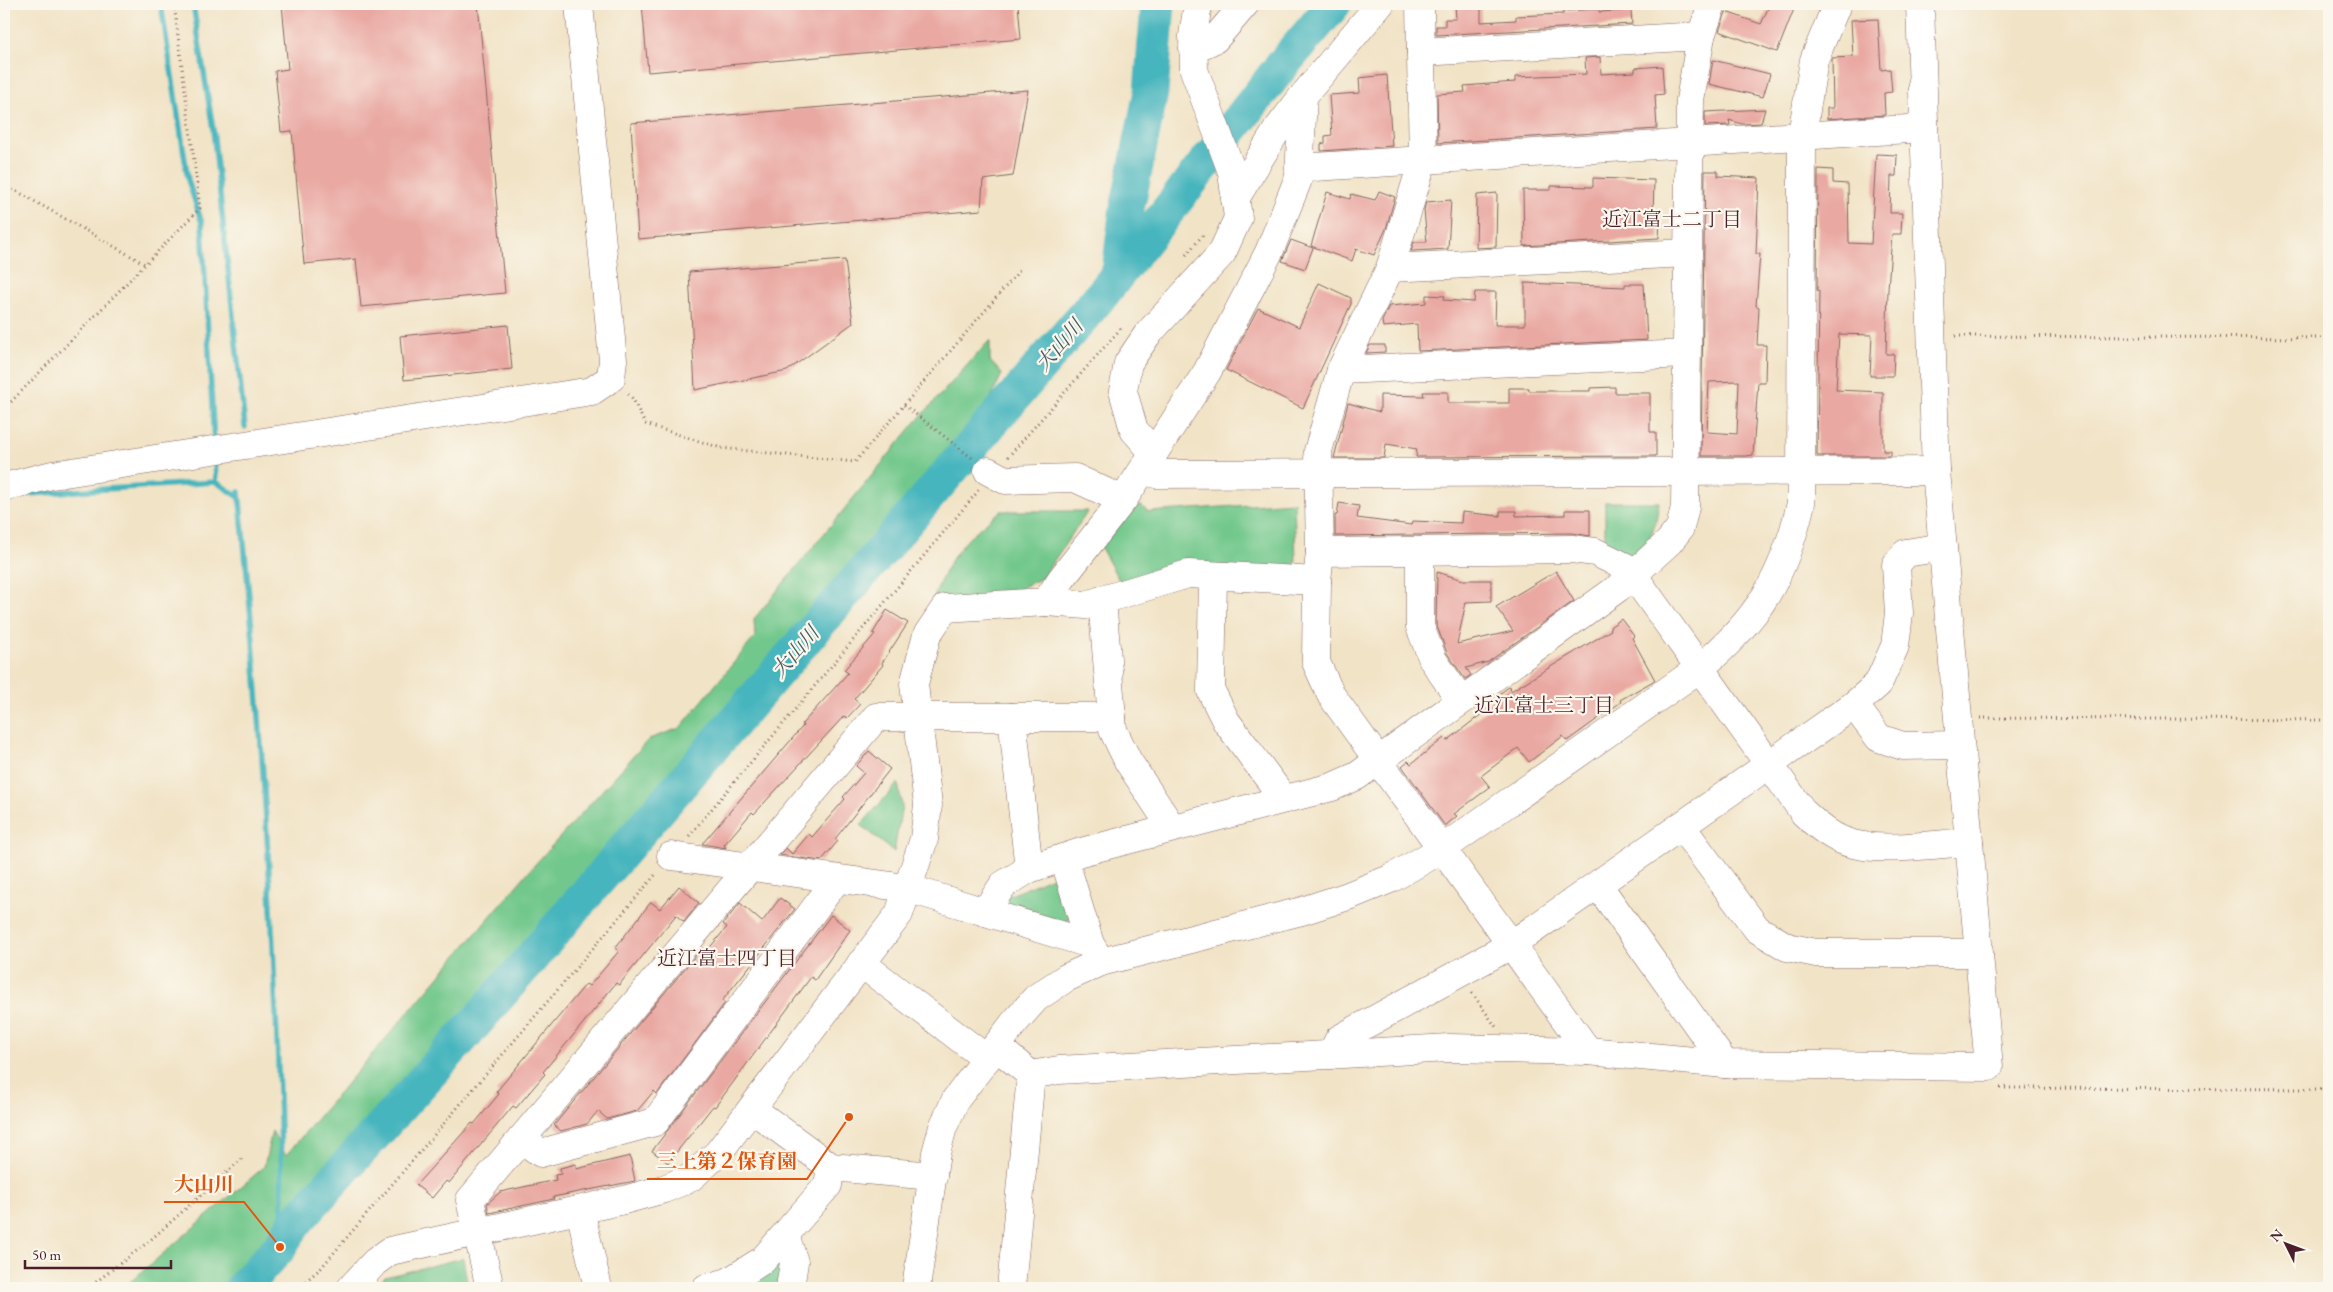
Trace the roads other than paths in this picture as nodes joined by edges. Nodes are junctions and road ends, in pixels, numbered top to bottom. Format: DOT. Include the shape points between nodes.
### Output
graph roads {
  1 [pos="579,4"];
  2 [pos="1198,4"];
  3 [pos="1245,4"];
  4 [pos="1380,4"];
  5 [pos="1420,4"];
  6 [pos="1712,4"];
  7 [pos="1836,4"];
  8 [pos="1920,4"];
  9 [pos="1701,36"];
  10 [pos="1194,49"];
  11 [pos="1421,52"];
  12 [pos="1303,96"];
  13 [pos="1924,128"];
  14 [pos="1802,135"];
  15 [pos="1689,143"];
  16 [pos="1423,160"];
  17 [pos="1300,168"];
  18 [pos="1235,199"];
  19 [pos="1688,253"];
  20 [pos="1390,268"];
  21 [pos="1686,354"];
  22 [pos="1340,370"];
  23 [pos="1149,462"];
  24 [pos="1801,471"];
  25 [pos="1936,471"];
  26 [pos="990,472"];
  27 [pos="1685,472"];
  28 [pos="1318,473"];
  29 [pos="4,487"];
  30 [pos="1124,500"];
  31 [pos="1943,547"];
  32 [pos="1420,550"];
  33 [pos="1320,552"];
  34 [pos="1632,574"];
  35 [pos="1213,576"];
  36 [pos="1316,581"];
  37 [pos="1102,600"];
  38 [pos="1046,602"];
  39 [pos="1700,668"];
  40 [pos="1461,701"];
  41 [pos="1854,705"];
  42 [pos="918,717"];
  43 [pos="1012,717"];
  44 [pos="1112,717"];
  45 [pos="1960,745"];
  46 [pos="1378,761"];
  47 [pos="1769,765"];
  48 [pos="1284,799"];
  49 [pos="1682,826"];
  50 [pos="1172,828"];
  51 [pos="1969,842"];
  52 [pos="1442,849"];
  53 [pos="671,856"];
  54 [pos="1064,858"];
  55 [pos="750,867"];
  56 [pos="1028,869"];
  57 [pos="837,879"];
  58 [pos="1598,885"];
  59 [pos="908,888"];
  60 [pos="984,912"];
  61 [pos="1511,945"];
  62 [pos="1095,953"];
  63 [pos="1979,953"];
  64 [pos="862,963"];
  65 [pos="1588,1051"];
  66 [pos="992,1052"];
  67 [pos="1331,1055"];
  68 [pos="1725,1064"];
  69 [pos="1031,1075"];
  70 [pos="752,1109"];
  71 [pos="521,1139"];
  72 [pos="831,1167"];
  73 [pos="933,1176"];
  74 [pos="580,1210"];
  75 [pos="477,1232"];
  76 [pos="785,1235"];
  77 [pos="351,1288"];
  78 [pos="490,1288"];
  79 [pos="598,1288"];
  80 [pos="706,1288"];
  81 [pos="790,1288"];
  82 [pos="916,1288"];
  83 [pos="1011,1288"];
  1 -- 29 [label="street" via="613,360 611,378 592,391 62,473"];
  2 -- 10 [label="street"];
  3 -- 10 [label="street" via="1215,39"];
  4 -- 12 [label="street"];
  5 -- 11 [label="street"];
  6 -- 9 [label="street"];
  7 -- 14 [label="street" via="1814,60"];
  8 -- 13 [label="street"];
  9 -- 11 [label="street"];
  9 -- 15 [label="street" via="1690,100"];
  10 -- 18 [label="street" via="1194,70 1232,172"];
  11 -- 16 [label="street"];
  12 -- 17 [label="street"];
  12 -- 18 [label="street" via="1277,130"];
  13 -- 14 [label="street"];
  13 -- 25 [label="street"];
  14 -- 15 [label="street"];
  14 -- 24 [label="street"];
  15 -- 16 [label="street"];
  15 -- 19 [label="street"];
  16 -- 17 [label="street"];
  16 -- 20 [label="street"];
  17 -- 23 [label="street" via="1269,252 1207,372"];
  18 -- 23 [label="street" via="1238,218 1222,253 1147,335 1128,363 1123,391 1134,430"];
  19 -- 20 [label="street"];
  19 -- 21 [label="street"];
  20 -- 22 [label="street"];
  21 -- 22 [label="street"];
  21 -- 27 [label="street"];
  22 -- 28 [label="street" via="1318,451"];
  23 -- 28 [label="street" via="1156,474"];
  23 -- 30 [label="street"];
  24 -- 25 [label="street"];
  24 -- 27 [label="street"];
  24 -- 39 [label="street" via="1801,503 1795,532 1776,580 1730,644"];
  25 -- 31 [label="street"];
  26 -- 30 [label="street" via="1005,480 1076,478"];
  27 -- 28 [label="street"];
  27 -- 34 [label="street" via="1685,507 1680,528"];
  28 -- 33 [label="street"];
  30 -- 38 [label="street"];
  31 -- 41 [label="street" via="1906,553 1896,565 1899,613 1895,646 1878,684"];
  31 -- 45 [label="street"];
  32 -- 33 [label="street"];
  32 -- 34 [label="street" via="1572,549 1595,552 1628,568"];
  32 -- 40 [label="street" via="1420,627 1433,660"];
  33 -- 36 [label="street"];
  34 -- 39 [label="street"];
  34 -- 40 [label="street" via="1618,588"];
  35 -- 36 [label="street"];
  35 -- 37 [label="street" via="1188,574"];
  35 -- 48 [label="street" via="1211,691 1226,721"];
  36 -- 46 [label="street" via="1316,662 1331,695"];
  37 -- 38 [label="street" via="1086,605"];
  37 -- 44 [label="street"];
  38 -- 42 [label="street" via="945,608 927,634 914,684"];
  39 -- 47 [label="street"];
  39 -- 52 [label="street"];
  40 -- 46 [label="street"];
  41 -- 45 [label="street" via="1879,738 1903,746"];
  41 -- 47 [label="street"];
  42 -- 43 [label="street"];
  42 -- 55 [label="street" via="876,717"];
  42 -- 59 [label="street" via="928,805 924,839"];
  43 -- 44 [label="street"];
  43 -- 56 [label="street"];
  44 -- 50 [label="street" via="1113,730 1128,761"];
  45 -- 51 [label="street"];
  46 -- 48 [label="street" via="1357,776 1332,787"];
  46 -- 52 [label="street"];
  47 -- 49 [label="street"];
  47 -- 51 [label="street" via="1804,813 1824,831 1852,844 1872,847"];
  48 -- 50 [label="street"];
  49 -- 58 [label="street"];
  49 -- 63 [label="street" via="1758,928 1788,947 1816,954"];
  50 -- 54 [label="street"];
  51 -- 63 [label="street"];
  52 -- 61 [label="street"];
  52 -- 62 [label="street" via="1390,879 1302,911"];
  53 -- 55 [label="street"];
  54 -- 56 [label="street"];
  54 -- 62 [label="street"];
  55 -- 57 [label="street"];
  55 -- 71 [label="street"];
  56 -- 60 [label="street" via="1003,885"];
  57 -- 59 [label="street"];
  57 -- 71 [label="street" via="655,1122 541,1153"];
  58 -- 61 [label="street"];
  58 -- 68 [label="street"];
  59 -- 60 [label="street"];
  59 -- 64 [label="street" via="899,914"];
  60 -- 62 [label="street"];
  61 -- 65 [label="street"];
  61 -- 67 [label="street" via="1339,1039"];
  62 -- 66 [label="street" via="1036,998"];
  63 -- 68 [label="street" via="1989,1067"];
  64 -- 66 [label="street"];
  64 -- 70 [label="street"];
  65 -- 67 [label="street" via="1449,1048"];
  65 -- 68 [label="street"];
  66 -- 69 [label="street"];
  66 -- 73 [label="street" via="956,1099 942,1127"];
  67 -- 69 [label="street" via="1059,1070"];
  69 -- 83 [label="street"];
  70 -- 72 [label="street"];
  70 -- 74 [label="street" via="718,1154 690,1178 664,1189"];
  71 -- 75 [label="street" via="470,1200"];
  72 -- 73 [label="street"];
  72 -- 76 [label="street" via="828,1186"];
  73 -- 82 [label="street"];
  74 -- 75 [label="street"];
  74 -- 79 [label="street"];
  75 -- 77 [label="street" via="390,1251"];
  75 -- 78 [label="street"];
  76 -- 80 [label="street" via="763,1260 728,1282"];
  76 -- 81 [label="street" via="794,1262"];
}
